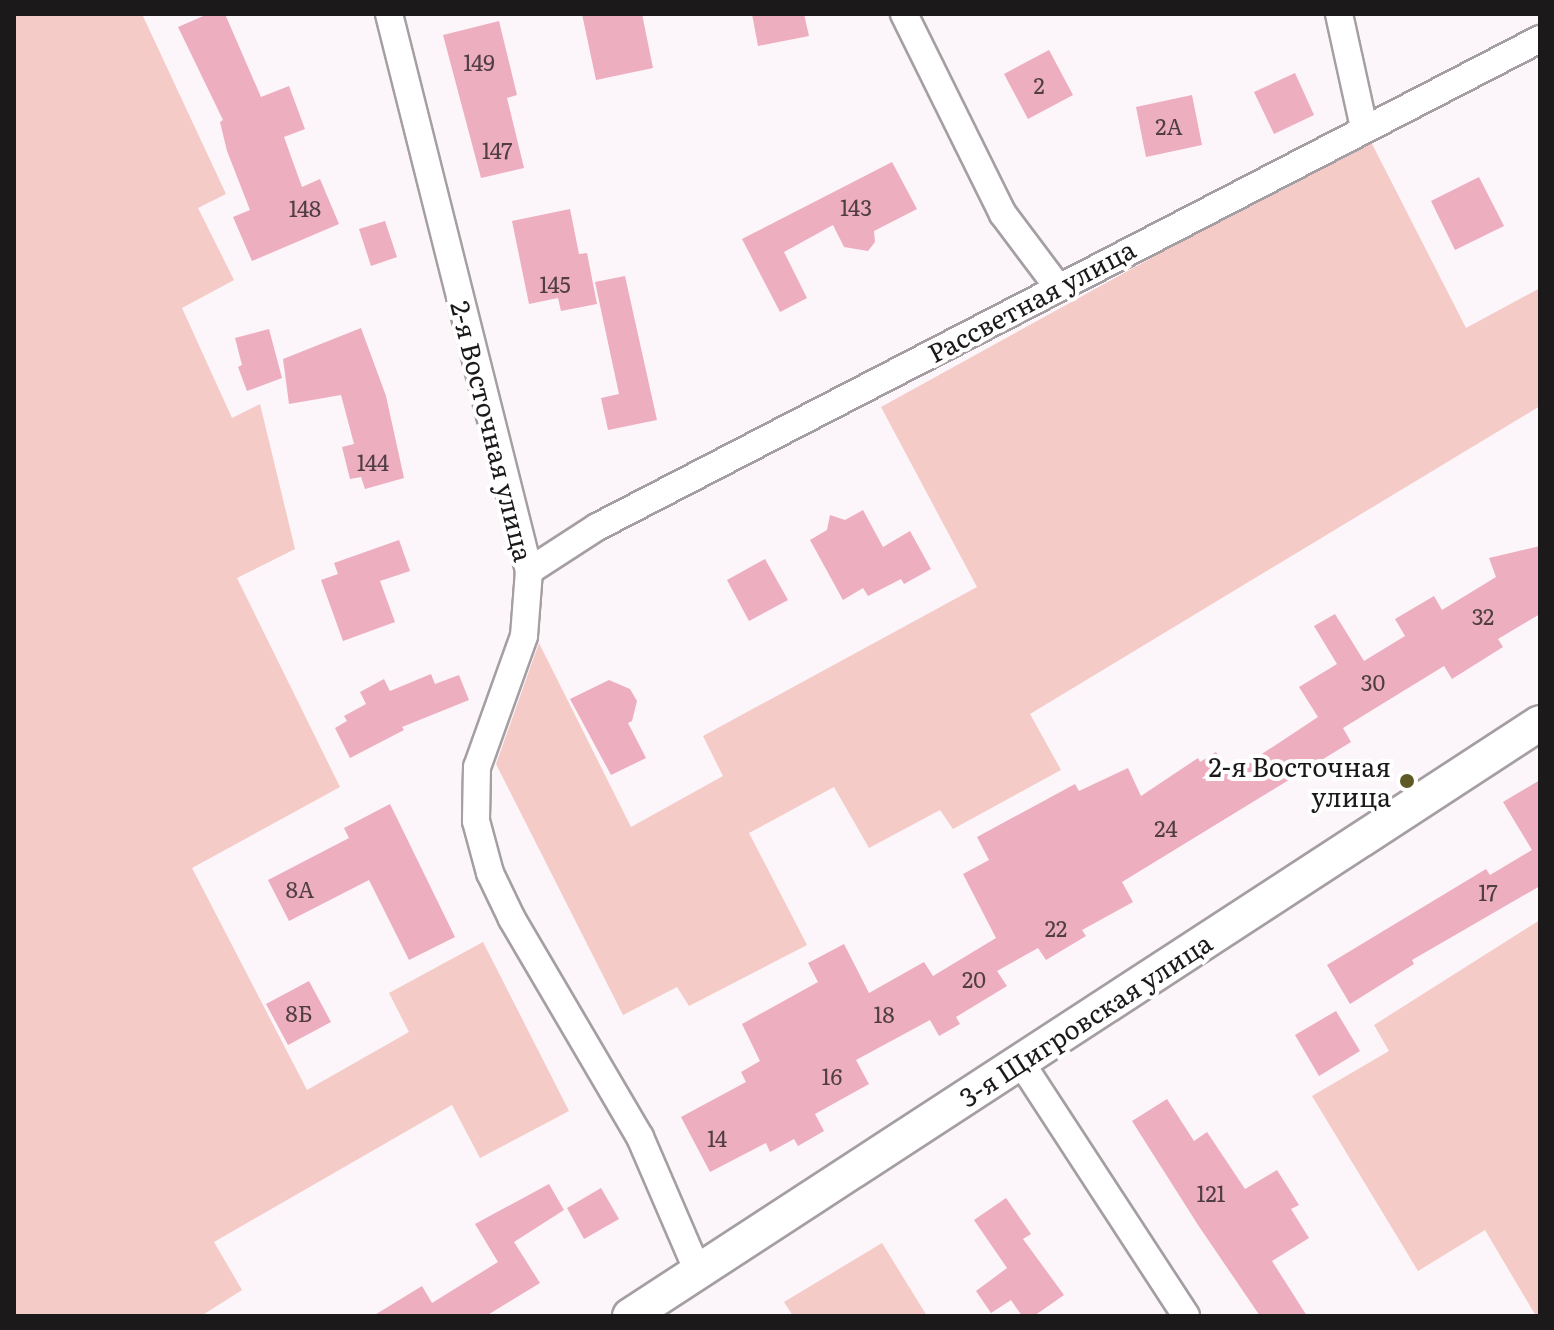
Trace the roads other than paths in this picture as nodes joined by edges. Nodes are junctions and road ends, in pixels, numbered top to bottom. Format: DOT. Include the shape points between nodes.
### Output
graph roads {
  1 [pos="389,14"];
  2 [pos="904,14"];
  3 [pos="1339,14"];
  4 [pos="1540,39"];
  5 [pos="1364,128"];
  6 [pos="1057,286"];
  7 [pos="529,571"];
  8 [pos="1540,723"];
  9 [pos="1020,1061"];
  10 [pos="699,1274"];
  11 [pos="630,1316"];
  12 [pos="1186,1316"];
  1 -- 7 [label="street, 2-я Восточная улица"];
  2 -- 6 [label="street" via="1003,214"];
  3 -- 5 [label="street"];
  4 -- 5 [label="street, Рассветная улица"];
  5 -- 6 [label="street, Рассветная улица"];
  6 -- 7 [label="street, Рассветная улица" via="597,527"];
  7 -- 10 [label="street, 2-я Восточная улица" via="524,636 477,767 476,821 490,873 512,919 640,1137"];
  8 -- 9 [label="street, 3-я Щигровская улица"];
  9 -- 10 [label="street, 3-я Щигровская улица"];
  9 -- 12 [label="street"];
  10 -- 11 [label="street, 3-я Щигровская улица"];
}
